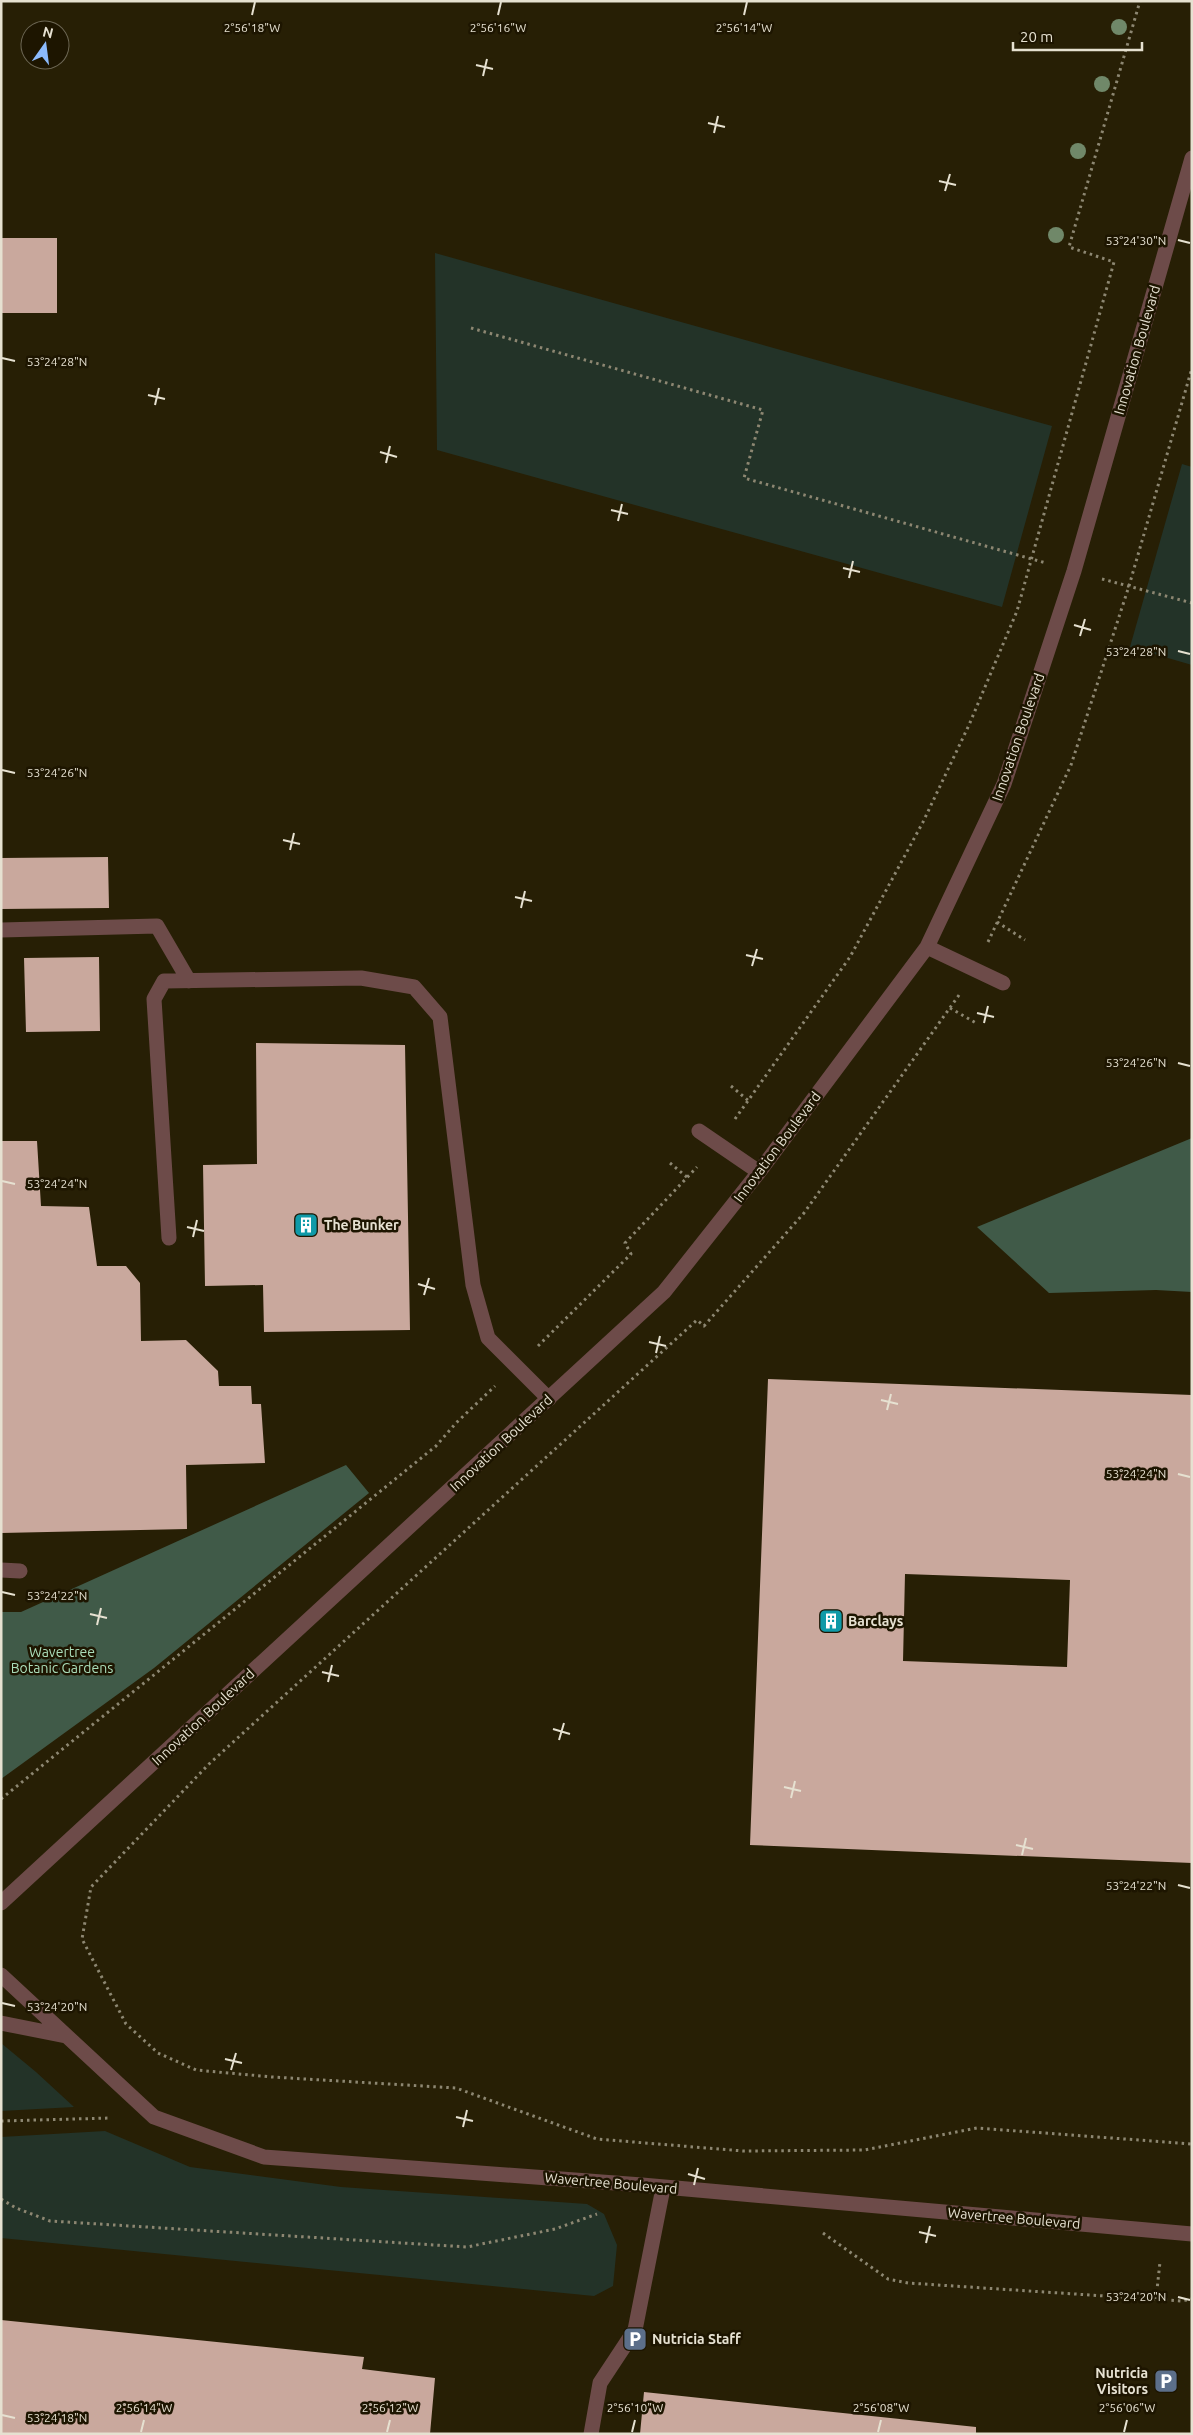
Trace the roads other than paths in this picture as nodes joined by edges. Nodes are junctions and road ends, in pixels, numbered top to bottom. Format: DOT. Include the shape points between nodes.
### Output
graph roads {
  1 [pos="1192,158"];
  2 [pos="1,930"];
  3 [pos="927,947"];
  4 [pos="189,981"];
  5 [pos="1003,983"];
  6 [pos="699,1131"];
  7 [pos="759,1172"];
  8 [pos="169,1238"];
  9 [pos="549,1399"];
  10 [pos="1,1570"];
  11 [pos="20,1571"];
  12 [pos="1,1903"];
  13 [pos="1,1975"];
  14 [pos="1,2023"];
  15 [pos="68,2036"];
  16 [pos="663,2188"];
  17 [pos="1192,2234"];
  18 [pos="591,2434"];
  1 -- 3 [label="street, Innovation Boulevard" via="1074,571 1004,784"];
  2 -- 4 [label="street" via="157,926"];
  3 -- 5 [label="street"];
  3 -- 7 [label="street, Innovation Boulevard"];
  4 -- 8 [label="street" via="164,981 154,999"];
  4 -- 9 [label="street" via="361,978 414,987 440,1017 473,1284 488,1338"];
  6 -- 7 [label="street"];
  7 -- 9 [label="street, Innovation Boulevard" via="664,1292"];
  9 -- 12 [label="street, Innovation Boulevard"];
  10 -- 11 [label="street"];
  13 -- 15 [label="street, Wavertree Boulevard"];
  14 -- 15 [label="street"];
  15 -- 16 [label="street, Wavertree Boulevard" via="154,2117 264,2157"];
  16 -- 17 [label="street, Wavertree Boulevard" via="767,2194"];
  16 -- 18 [label="street" via="634,2330 600,2383"];
}
